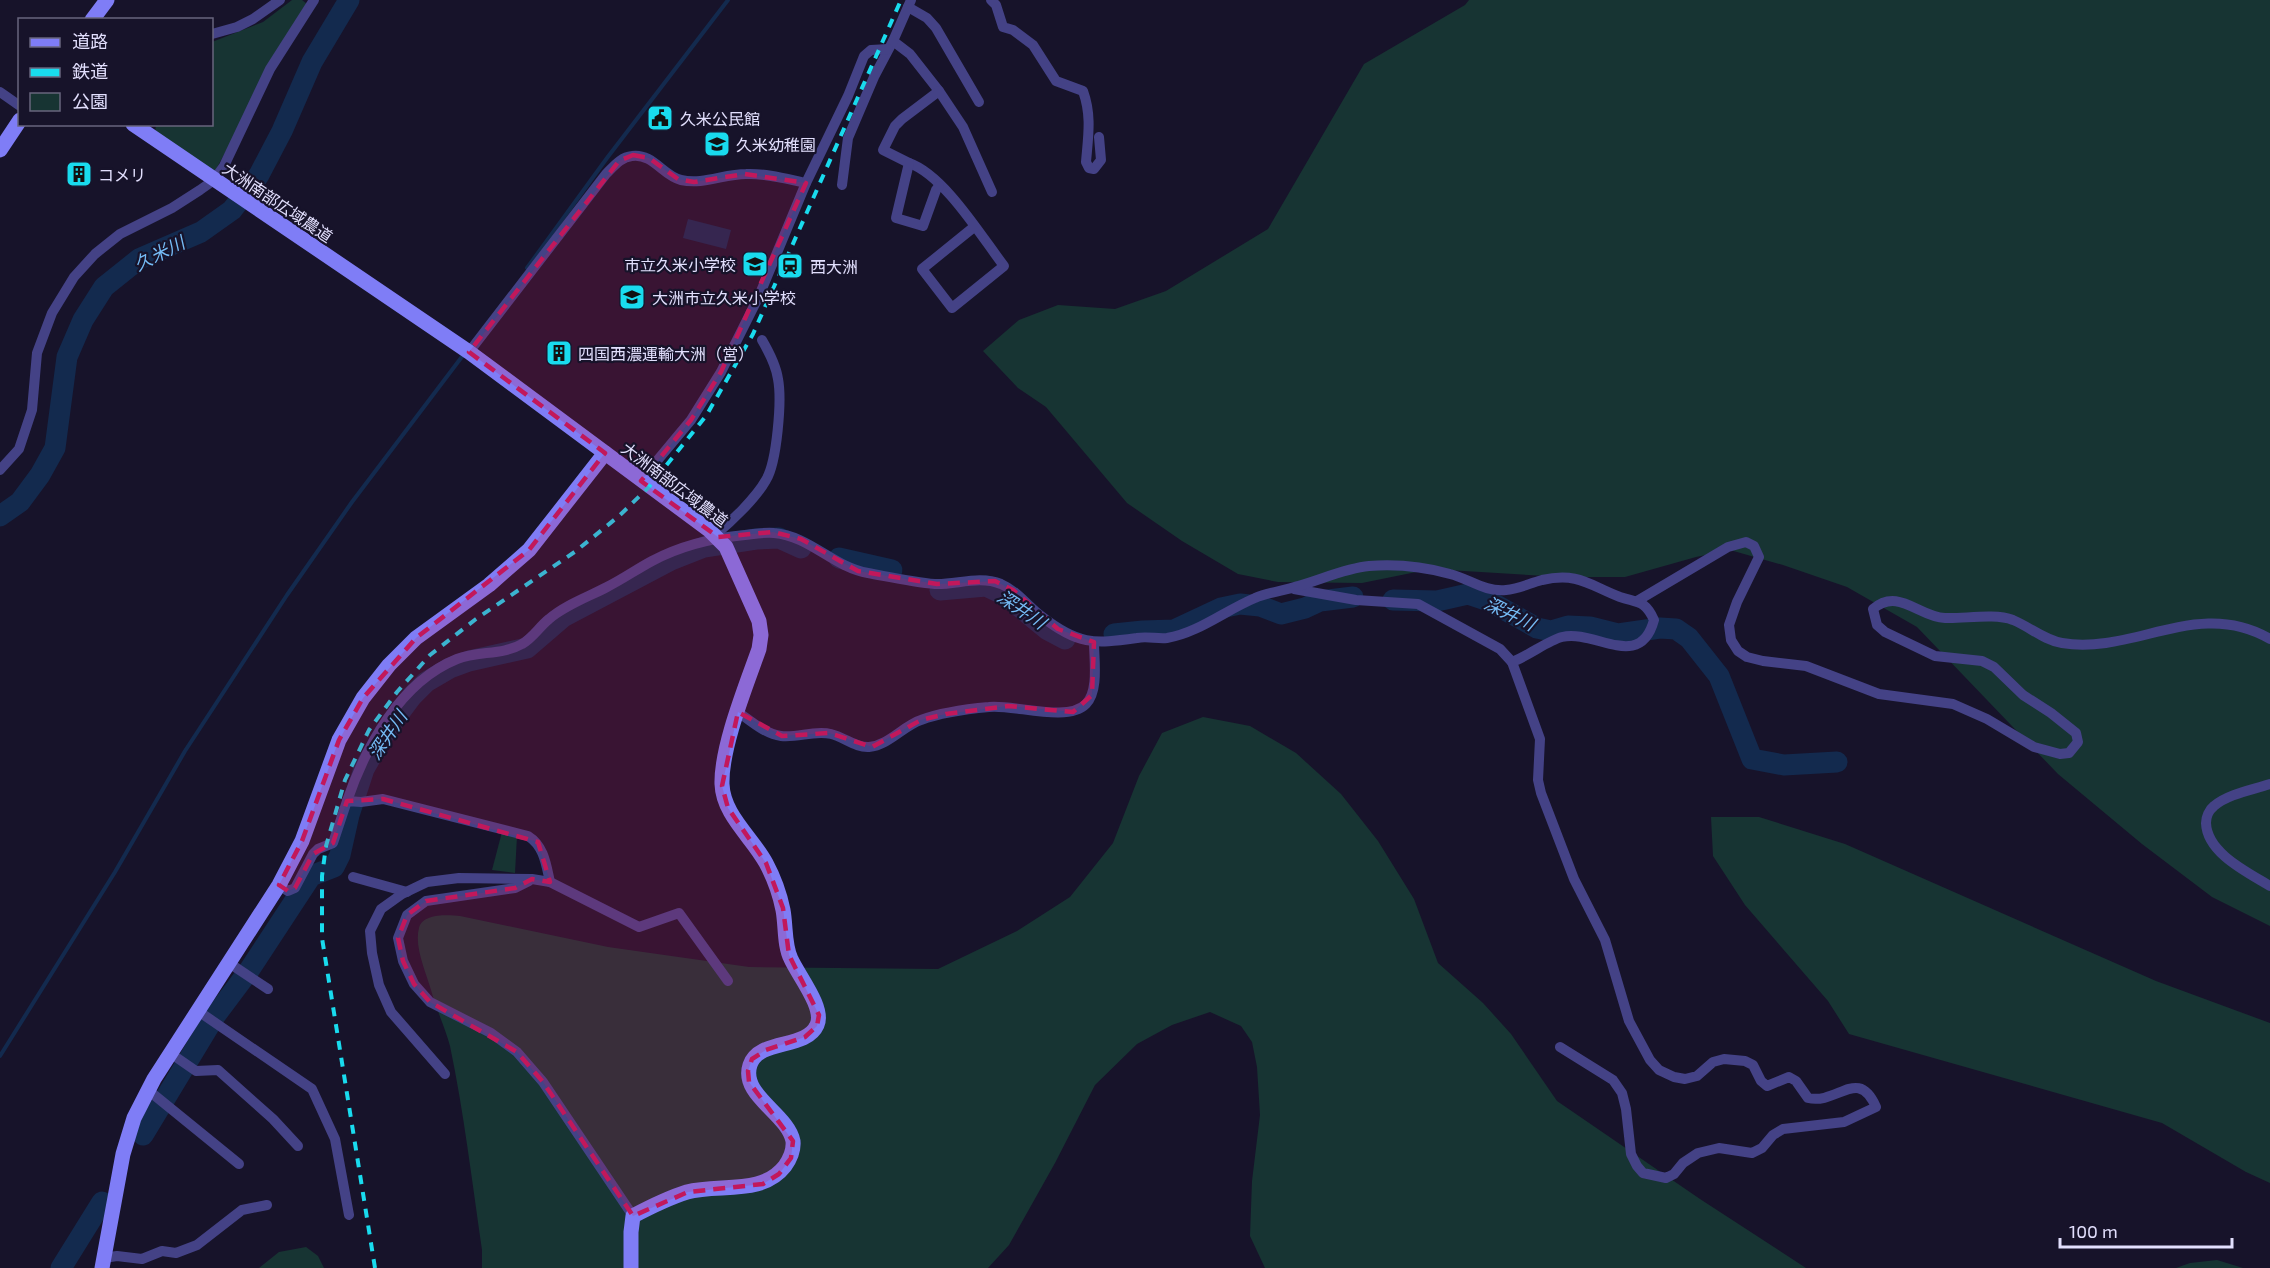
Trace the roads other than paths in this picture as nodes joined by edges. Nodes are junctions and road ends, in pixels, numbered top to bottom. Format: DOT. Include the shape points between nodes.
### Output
graph roads {
  1 [pos="107,0"];
  2 [pos="279,0"];
  3 [pos="314,0"];
  4 [pos="991,0"];
  5 [pos="910,4"];
  6 [pos="94,18"];
  7 [pos="213,34"];
  8 [pos="891,45"];
  9 [pos="939,91"];
  10 [pos="0,92"];
  11 [pos="979,102"];
  12 [pos="18,105"];
  13 [pos="18,123"];
  14 [pos="141,127"];
  15 [pos="1100,136"];
  16 [pos="0,150"];
  17 [pos="909,163"];
  18 [pos="217,182"];
  19 [pos="806,183"];
  20 [pos="842,185"];
  21 [pos="939,186"];
  22 [pos="993,192"];
  23 [pos="974,227"];
  24 [pos="762,340"];
  25 [pos="469,352"];
  26 [pos="605,453"];
  27 [pos="0,470"];
  28 [pos="641,480"];
  29 [pos="720,540"];
  30 [pos="1291,588"];
  31 [pos="1637,601"];
  32 [pos="2270,639"];
  33 [pos="1094,642"];
  34 [pos="1512,662"];
  35 [pos="738,712"];
  36 [pos="2270,784"];
  37 [pos="353,802"];
  38 [pos="353,878"];
  39 [pos="532,879"];
  40 [pos="550,882"];
  41 [pos="279,885"];
  42 [pos="2270,886"];
  43 [pos="407,892"];
  44 [pos="229,963"];
  45 [pos="728,981"];
  46 [pos="268,989"];
  47 [pos="198,1011"];
  48 [pos="1560,1047"];
  49 [pos="170,1053"];
  50 [pos="445,1074"];
  51 [pos="148,1090"];
  52 [pos="298,1146"];
  53 [pos="238,1164"];
  54 [pos="267,1205"];
  55 [pos="349,1215"];
  56 [pos="633,1216"];
  57 [pos="103,1263"];
  58 [pos="631,1268"];
  1 -- 6 [label="street"];
  2 -- 7 [label="street" via="254,19"];
  3 -- 18 [label="street" via="270,69"];
  4 -- 15 [label="street" via="1003,27 1033,45 1056,81 1083,92 1089,106 1089,168 1094,169 1101,160"];
  5 -- 8 [label="street"];
  5 -- 11 [label="street" via="936,28"];
  8 -- 9 [label="street" via="910,54"];
  8 -- 19 [label="street" via="864,56"];
  8 -- 20 [label="street" via="848,138"];
  9 -- 17 [label="street" via="895,126 883,150"];
  9 -- 22 [label="street" via="963,126"];
  10 -- 12 [label="street"];
  13 -- 16 [label="street"];
  14 -- 18 [label="street, 大洲南部広域農道"];
  17 -- 21 [label="street"];
  17 -- 21 [label="street" via="896,218 924,226"];
  18 -- 25 [label="street, 大洲南部広域農道"];
  18 -- 27 [label="street" via="120,234 74,277 52,313 37,353 32,410 19,449"];
  19 -- 25 [label="street" via="745,174 694,182 678,179 649,158 633,155 619,160"];
  19 -- 28 [label="street" via="759,296 721,372 691,420"];
  21 -- 23 [label="street"];
  23 -- 23 [label="street" via="922,269 952,308 1004,266"];
  24 -- 29 [label="street" via="778,380 772,466 766,480"];
  25 -- 26 [label="street, 大洲南部広域農道"];
  26 -- 28 [label="street, 大洲南部広域農道"];
  26 -- 41 [label="street" via="529,550 489,585 416,638 363,698 339,740 302,842"];
  28 -- 29 [label="street, 大洲南部広域農道"];
  29 -- 33 [label="street" via="773,532 801,539 858,572 937,584 995,581 1013,590 1058,629 1074,638"];
  29 -- 35 [label="street, 大洲南部広域農道" via="759,621 761,635"];
  29 -- 37 [label="street" via="684,546 654,560 562,610 519,646 459,658 426,676 394,709 375,739 357,772"];
  30 -- 31 [label="street" via="1366,566 1390,566 1455,575 1491,590 1568,577"];
  30 -- 33 [label="street" via="1258,596 1180,634"];
  30 -- 34 [label="street" via="1356,600 1418,604 1500,649"];
  31 -- 32 [label="street" via="1728,547 1746,542 1754,546 1760,557 1729,625 1731,640 1738,651 1763,661 1806,666 1879,694 1953,704 2034,747 2060,754 2069,753 2078,742 2076,733 2023,695 1994,667 1982,661 1935,656 1885,632 1877,625 1873,609 1889,601 1942,618 2011,619 2054,642 2082,646 2192,624 2255,630"];
  31 -- 34 [label="street" via="1648,608 1654,620 1650,635 1638,643 1625,647 1581,636 1562,637"];
  33 -- 35 [label="street" via="1092,695 1073,712 1008,706 946,714 921,720 883,743 862,747 829,734 770,733"];
  34 -- 48 [label="street" via="1540,739 1541,793 1574,879 1605,940 1629,1021 1650,1060 1659,1070 1685,1079 1697,1076 1719,1060 1745,1061 1753,1065 1767,1086 1789,1077 1808,1098 1818,1100 1852,1086 1863,1089 1876,1107 1844,1122 1784,1129 1752,1153 1719,1148 1698,1154 1665,1178 1643,1173 1631,1154 1622,1092 1612,1080"];
  35 -- 56 [label="street, 大洲南部広域農道" via="724,760 722,786 728,808 766,863 783,908 789,955 819,1015 817,1026 805,1037 766,1050 752,1059 748,1071 749,1082 785,1125 793,1141 791,1158 779,1174 763,1184 688,1192"];
  36 -- 42 [label="street" via="2212,807 2206,819 2207,835 2218,849"];
  37 -- 40 [label="street" via="383,800 528,836 538,842"];
  37 -- 41 [label="street" via="333,843 313,854 295,888 288,891"];
  38 -- 43 [label="street"];
  39 -- 40 [label="street"];
  39 -- 43 [label="street" via="459,878 427,882"];
  39 -- 56 [label="street" via="515,888 426,901 407,915 399,938 403,961 414,984 430,1002 517,1052 543,1082"];
  40 -- 45 [label="street" via="639,927 679,913"];
  41 -- 44 [label="street"];
  43 -- 50 [label="street" via="381,909 370,931 372,953 379,985 392,1012"];
  44 -- 46 [label="street"];
  44 -- 47 [label="street"];
  47 -- 49 [label="street"];
  47 -- 55 [label="street" via="312,1089 335,1139"];
  49 -- 51 [label="street"];
  49 -- 52 [label="street" via="196,1071 218,1070"];
  51 -- 53 [label="street"];
  51 -- 57 [label="street" via="123,1154"];
  54 -- 57 [label="street" via="242,1210 196,1245 176,1253 162,1251 142,1259 117,1256"];
  56 -- 58 [label="street"];
}
